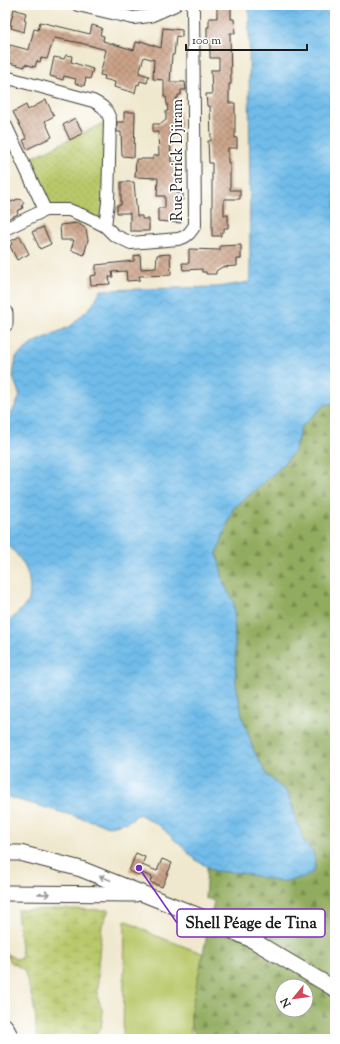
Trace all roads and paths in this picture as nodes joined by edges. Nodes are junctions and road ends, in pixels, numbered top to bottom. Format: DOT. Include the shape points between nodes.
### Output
graph roads {
  1 [pos="78,5"];
  2 [pos="175,5"];
  3 [pos="194,5"];
  4 [pos="5,77"];
  5 [pos="5,124"];
  6 [pos="45,210"];
  7 [pos="105,226"];
  8 [pos="5,229"];
  9 [pos="5,313"];
  10 [pos="5,324"];
  11 [pos="5,853"];
  12 [pos="5,893"];
  13 [pos="140,894"];
  14 [pos="335,989"];
  15 [pos="5,1026"];
  16 [pos="12,1039"];
  1 -- 2 [label="street" via="133,18 150,16"];
  3 -- 7 [label="street, Rue Patrick Djiram" via="195,225 186,237 143,243 122,240"];
  4 -- 7 [label="street" via="93,101 108,112 108,202"];
  5 -- 6 [label="street"];
  6 -- 7 [label="street, Rue Patrick Djiram" via="69,210"];
  6 -- 8 [label="street, Rue Patrick Djiram"];
  9 -- 10 [label="main road"];
  13 -- 11 [label="main road, one-way" via="102,876 56,861 20,853"];
  12 -- 13 [label="main road, one-way"];
  13 -- 14 [label="main road" via="246,937"];
  15 -- 16 [label="main road"];
}
